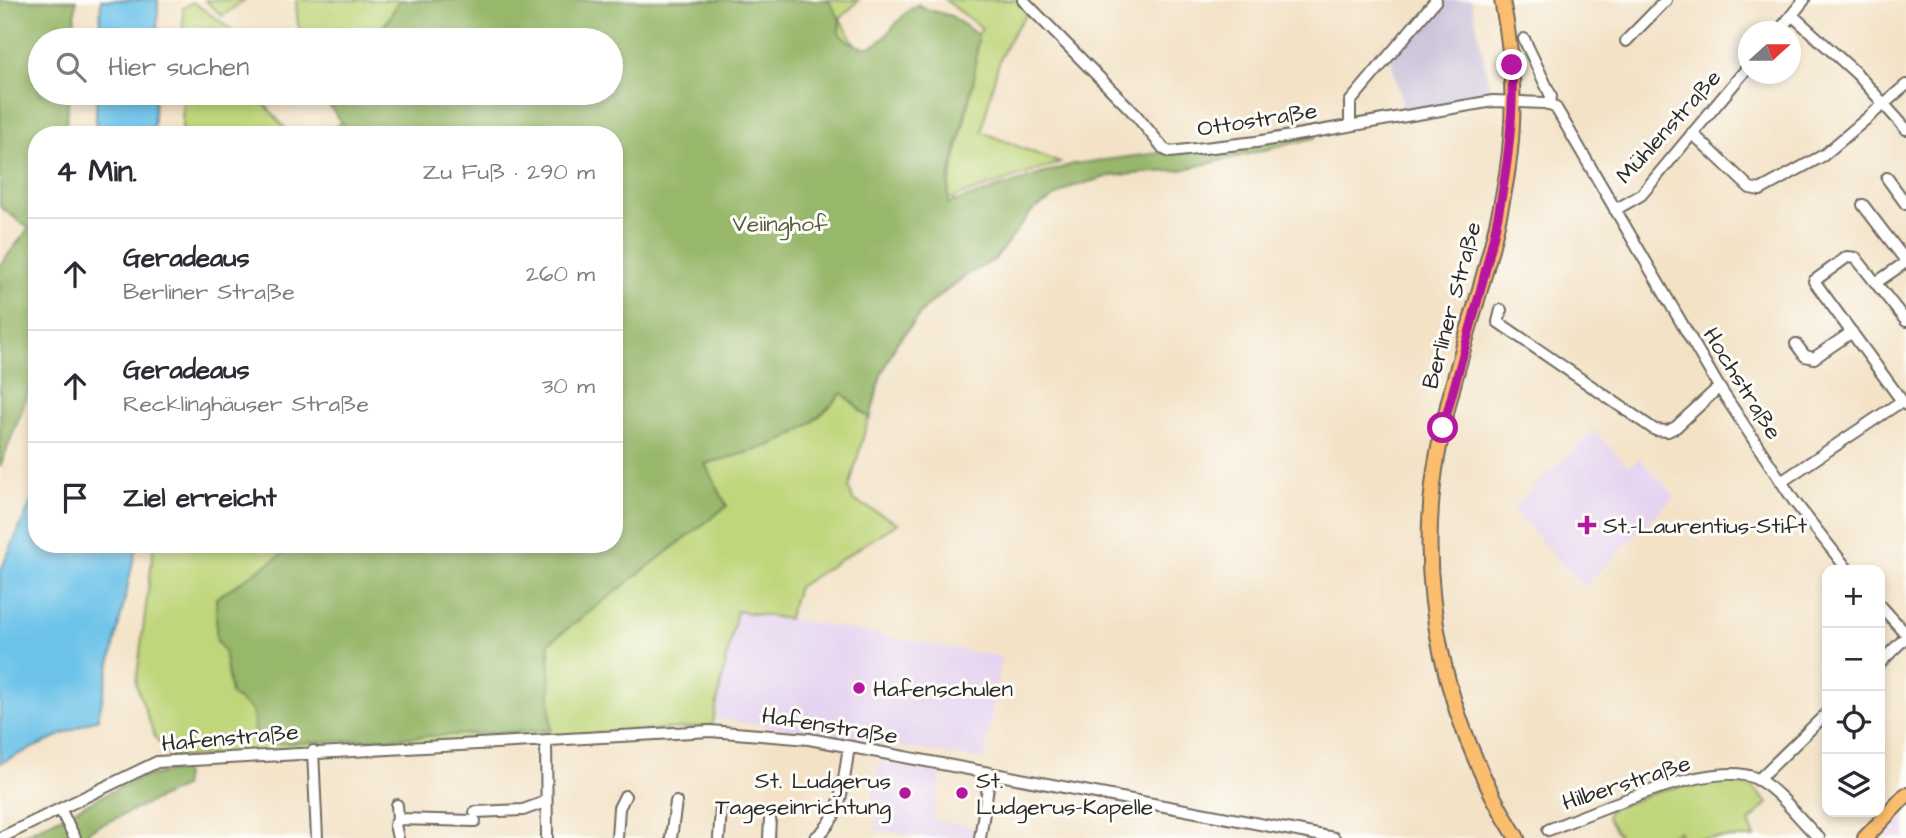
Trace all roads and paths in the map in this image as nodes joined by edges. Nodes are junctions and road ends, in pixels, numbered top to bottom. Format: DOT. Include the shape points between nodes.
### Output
graph roads {
  1 [pos="1023,0"];
  2 [pos="1436,0"];
  3 [pos="1502,0"];
  4 [pos="1666,0"];
  5 [pos="1804,0"];
  6 [pos="1792,15"];
  7 [pos="1787,21"];
  8 [pos="1524,39"];
  9 [pos="1626,41"];
  10 [pos="1738,79"];
  11 [pos="1906,85"];
  12 [pos="1513,102"];
  13 [pos="1884,103"];
  14 [pos="1550,104"];
  15 [pos="1350,125"];
  16 [pos="1906,129"];
  17 [pos="1692,133"];
  18 [pos="1887,178"];
  19 [pos="1906,204"];
  20 [pos="1863,205"];
  21 [pos="1615,210"];
  22 [pos="1906,261"];
  23 [pos="1877,282"];
  24 [pos="1501,310"];
  25 [pos="1906,321"];
  26 [pos="1852,332"];
  27 [pos="1796,344"];
  28 [pos="1720,387"];
  29 [pos="1904,403"];
  30 [pos="1781,482"];
  31 [pos="1844,565"];
  32 [pos="1885,611"];
  33 [pos="1906,636"];
  34 [pos="1885,658"];
  35 [pos="1822,718"];
  36 [pos="546,741"];
  37 [pos="849,747"];
  38 [pos="313,751"];
  39 [pos="990,774"];
  40 [pos="1759,780"];
  41 [pos="1906,795"];
  42 [pos="625,796"];
  43 [pos="545,802"];
  44 [pos="676,802"];
  45 [pos="397,805"];
  46 [pos="721,808"];
  47 [pos="60,809"];
  48 [pos="398,819"];
  49 [pos="769,819"];
  50 [pos="1548,830"];
  51 [pos="398,836"];
  52 [pos="1311,836"];
  53 [pos="0,838"];
  54 [pos="75,838"];
  55 [pos="317,838"];
  56 [pos="547,838"];
  57 [pos="617,838"];
  58 [pos="671,838"];
  59 [pos="719,838"];
  60 [pos="769,838"];
  61 [pos="815,838"];
  62 [pos="980,838"];
  63 [pos="1334,838"];
  64 [pos="1517,838"];
  65 [pos="1819,838"];
  66 [pos="1865,838"];
  1 -- 15 [label="street, Ottostraße" via="1170,152"];
  2 -- 15 [label="street, Ottostraße" via="1350,102"];
  3 -- 12 [label="main road, Berliner Straße"];
  4 -- 9 [label="street"];
  5 -- 6 [label="street"];
  6 -- 7 [label="street"];
  6 -- 13 [label="street"];
  8 -- 14 [label="street, Hochstraße" via="1551,96"];
  10 -- 17 [label="street, Mühlenstraße"];
  11 -- 13 [label="street"];
  12 -- 14 [label="street, Ottostraße"];
  12 -- 15 [label="street, Ottostraße" via="1493,101"];
  12 -- 64 [label="main road, Berliner Straße" via="1507,174 1443,428 1429,535 1437,637 1451,697 1487,785"];
  13 -- 16 [label="street"];
  13 -- 17 [label="street" via="1825,155 1755,191"];
  14 -- 21 [label="street, Hochstraße" via="1560,113"];
  17 -- 21 [label="street, Mühlenstraße" via="1641,195"];
  18 -- 19 [label="street"];
  20 -- 22 [label="street"];
  21 -- 28 [label="street, Hochstraße"];
  22 -- 23 [label="street"];
  23 -- 25 [label="street"];
  23 -- 26 [label="street" via="1856,258 1847,257 1814,281"];
  24 -- 28 [label="street" via="1498,322 1655,429 1675,427"];
  26 -- 27 [label="street" via="1814,358 1805,356"];
  26 -- 29 [label="street"];
  28 -- 30 [label="street, Hochstraße"];
  29 -- 30 [label="street"];
  30 -- 31 [label="street, Hochstraße"];
  32 -- 33 [label="street"];
  33 -- 34 [label="street"];
  35 -- 40 [label="street"];
  36 -- 37 [label="street, Hafenstraße" via="710,731 791,736"];
  36 -- 38 [label="street, Hafenstraße"];
  36 -- 43 [label="street"];
  37 -- 39 [label="street, Hafenstraße"];
  37 -- 61 [label="street" via="837,812"];
  38 -- 47 [label="street, Hafenstraße" via="157,762"];
  38 -- 55 [label="street, Hafenstraße"];
  39 -- 52 [label="street, Hafenstraße"];
  39 -- 62 [label="street"];
  40 -- 50 [label="street, Hilberstraße" via="1740,773 1668,785"];
  40 -- 65 [label="street"];
  41 -- 66 [label="main road"];
  42 -- 57 [label="street" via="619,808"];
  43 -- 48 [label="street" via="475,817"];
  43 -- 56 [label="street"];
  44 -- 58 [label="street"];
  45 -- 48 [label="street"];
  46 -- 59 [label="street"];
  47 -- 53 [label="street, Hafenstraße"];
  47 -- 54 [label="street"];
  48 -- 51 [label="street"];
  49 -- 60 [label="street"];
  52 -- 63 [label="street, Hafenstraße"];
}
